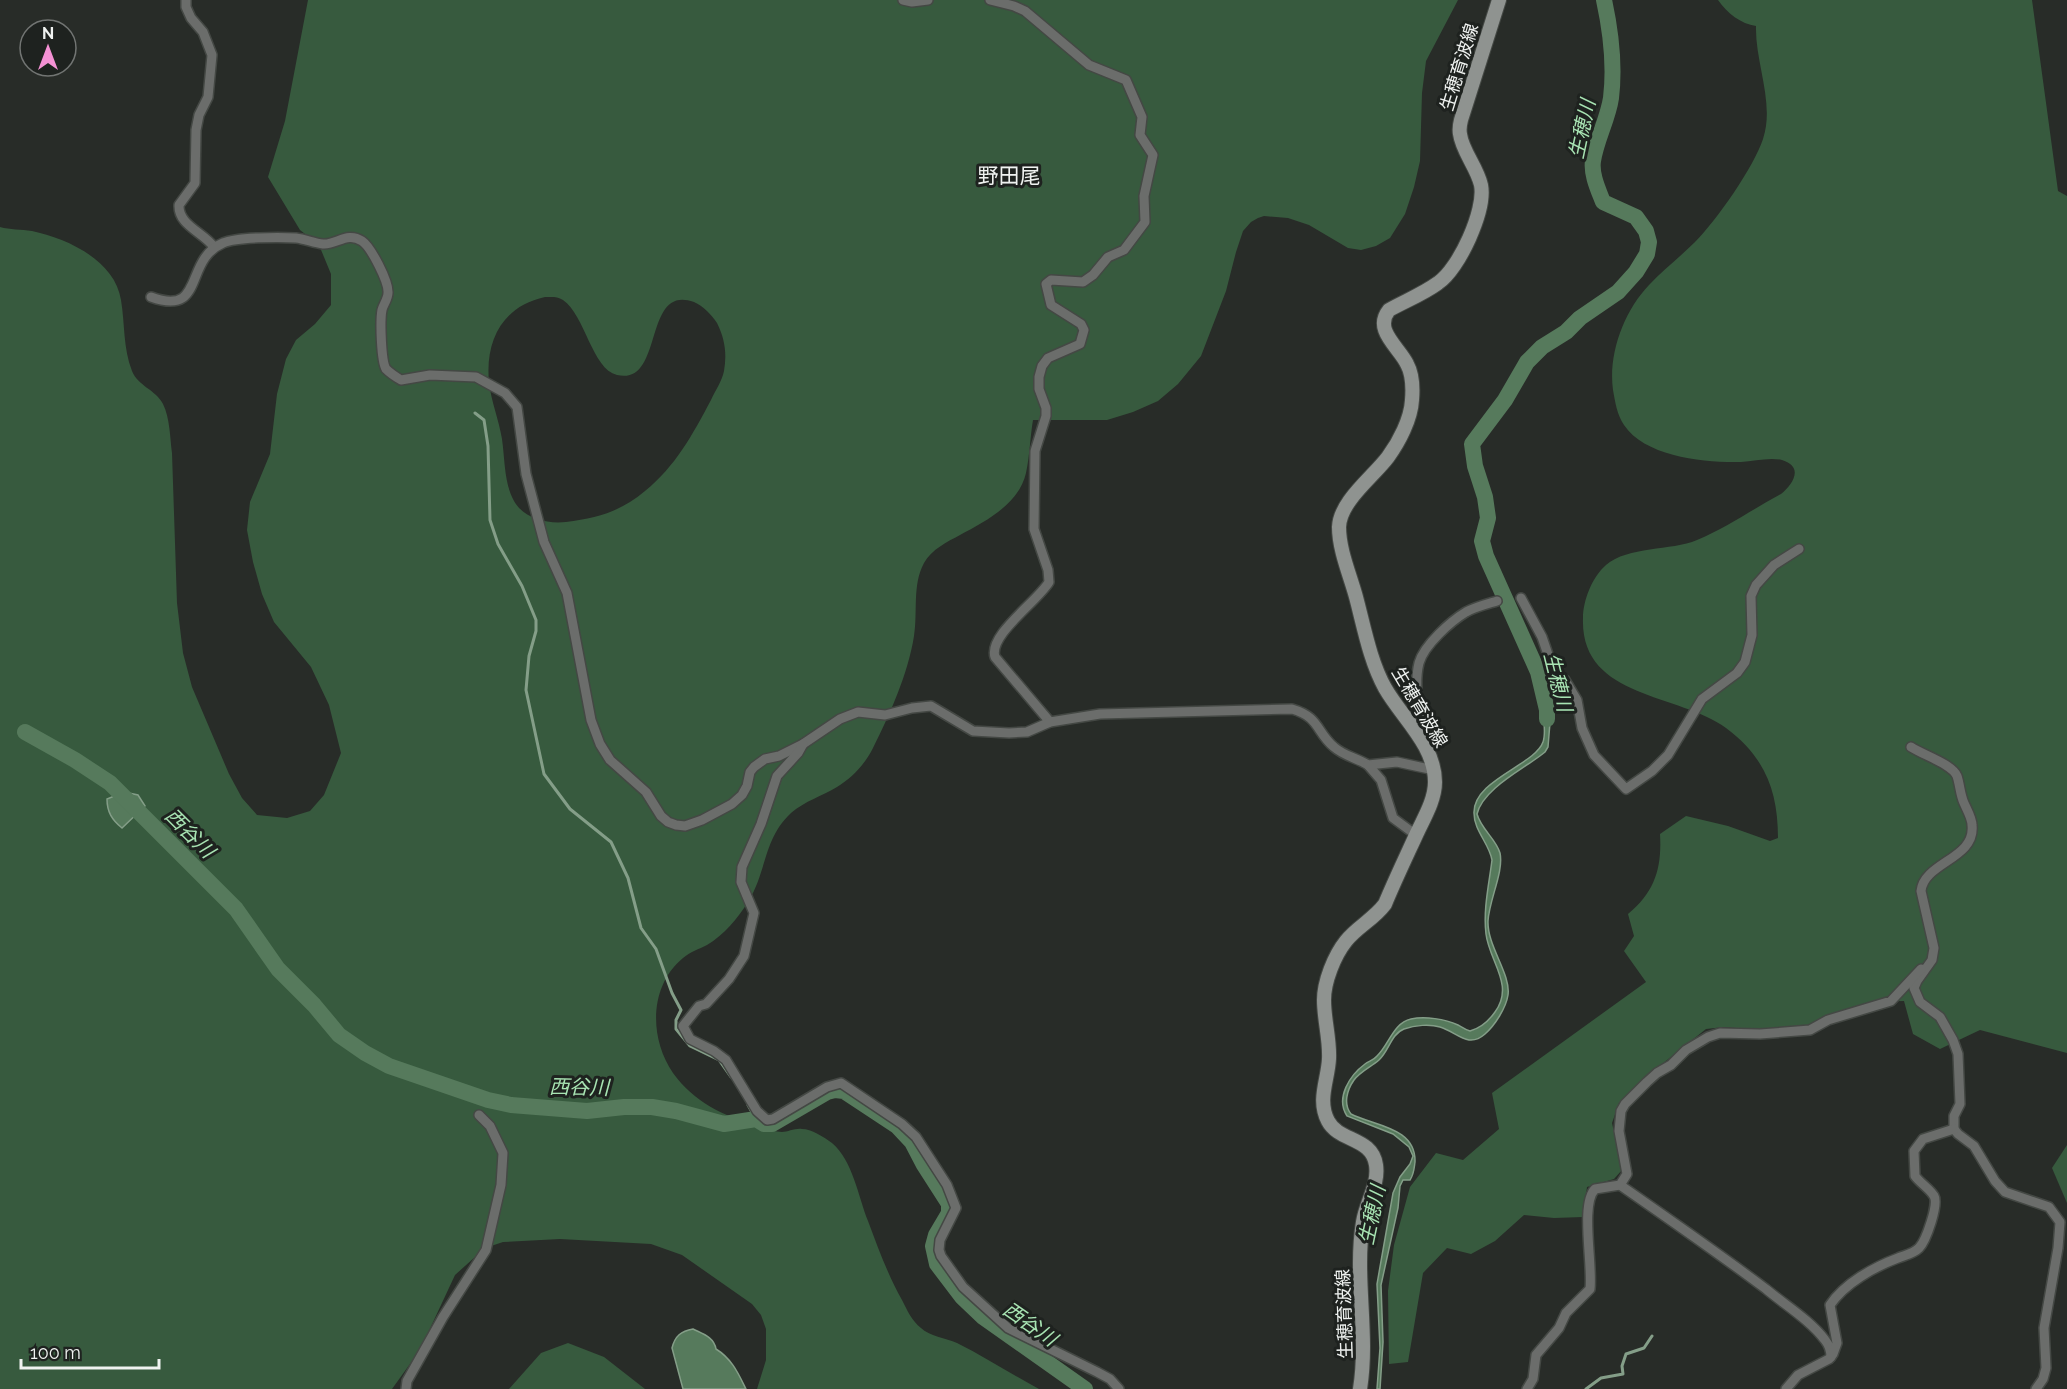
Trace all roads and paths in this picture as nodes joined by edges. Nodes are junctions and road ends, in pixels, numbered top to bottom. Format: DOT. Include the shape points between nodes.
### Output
graph roads {
  1 [pos="186,0"];
  2 [pos="903,0"];
  3 [pos="928,0"];
  4 [pos="990,0"];
  5 [pos="1500,0"];
  6 [pos="214,247"];
  7 [pos="151,297"];
  8 [pos="1799,549"];
  9 [pos="1521,598"];
  10 [pos="1497,601"];
  11 [pos="1050,722"];
  12 [pos="1420,738"];
  13 [pos="803,744"];
  14 [pos="1911,747"];
  15 [pos="1368,765"];
  16 [pos="1434,770"];
  17 [pos="1416,835"];
  18 [pos="1929,966"];
  19 [pos="479,1115"];
  20 [pos="1954,1129"];
  21 [pos="1620,1185"];
  22 [pos="1831,1357"];
  23 [pos="405,1389"];
  24 [pos="1119,1389"];
  25 [pos="1360,1389"];
  26 [pos="1527,1389"];
  27 [pos="1786,1389"];
  28 [pos="2036,1389"];
  1 -- 6 [label="street" via="191,18 209,43 212,64 208,97 196,130 195,183 178,209 183,221"];
  2 -- 3 [label="street"];
  4 -- 11 [label="street" via="1025,11 1089,65 1126,80 1142,117 1140,135 1153,155 1144,196 1145,222 1124,250 1108,257 1083,282 1051,280 1046,284 1051,304 1084,330 1080,344 1045,362 1038,382 1046,416 1035,451 1034,529 1049,582 1000,636 993,652"];
  5 -- 12 [label="main road, 生穂育波線" via="1461,120 1460,134 1482,187 1479,213 1450,272 1385,315 1386,334 1409,367 1413,384 1411,411 1393,450 1346,505 1339,525 1349,576 1377,669"];
  6 -- 7 [label="street" via="197,270 187,295 175,302"];
  6 -- 13 [label="street" via="235,240 297,238 322,244 350,237 362,241 372,251 387,284 381,315 386,368 401,380 430,375 476,377 510,398 519,413 525,474 544,542 567,593 591,720 610,760 646,792 668,822 685,826 717,813 742,795 754,766"];
  8 -- 9 [label="street" via="1774,565 1756,585 1751,596 1752,635 1737,673 1702,699 1663,761 1626,789 1594,755 1582,728 1577,700 1565,680 1554,672 1542,637"];
  10 -- 12 [label="street" via="1464,613 1426,650 1418,679"];
  11 -- 13 [label="street" via="1027,732 973,731 938,708 923,706 885,715 849,714"];
  11 -- 15 [label="street" via="1100,714 1292,709 1316,723 1334,748"];
  12 -- 16 [label="main road, 生穂育波線"];
  13 -- 24 [label="street" via="777,776 742,867 741,882 754,913 744,957 729,979 684,1023 683,1029 690,1039 726,1060 757,1111 767,1120 841,1083 902,1124 920,1144 954,1200 955,1213 940,1240 939,1250 963,1287 1008,1328 1110,1379"];
  14 -- 18 [label="street" via="1953,770 1972,822 1971,835 1960,851 1921,885 1934,948"];
  15 -- 16 [label="street" via="1397,762"];
  15 -- 17 [label="street" via="1381,780 1393,818"];
  16 -- 17 [label="main road, 生穂育波線" via="1434,790"];
  17 -- 25 [label="main road, 生穂育波線" via="1385,904 1339,952 1324,992 1329,1048 1323,1097 1325,1114 1337,1132 1364,1144 1377,1166 1362,1230 1364,1364"];
  18 -- 20 [label="street" via="1914,988 1920,1002 1940,1017 1958,1053 1960,1104 1954,1116"];
  18 -- 21 [label="street" via="1909,980 1891,1001 1828,1020 1810,1030 1720,1033 1686,1050 1647,1082 1621,1111 1619,1131 1627,1174"];
  19 -- 23 [label="street" via="490,1126 503,1153 501,1185 486,1250 443,1317"];
  20 -- 22 [label="street" via="1923,1139 1914,1150 1915,1176 1936,1202 1922,1245 1840,1292 1830,1305 1837,1343"];
  20 -- 28 [label="street" via="1974,1146 2000,1187 2010,1195 2049,1207 2060,1222 2044,1328 2046,1368"];
  21 -- 22 [label="street" via="1781,1302 1825,1340"];
  21 -- 26 [label="street" via="1596,1189 1590,1196 1590,1289 1566,1313 1536,1355 1533,1379"];
  22 -- 27 [label="street" via="1798,1375"];
}
